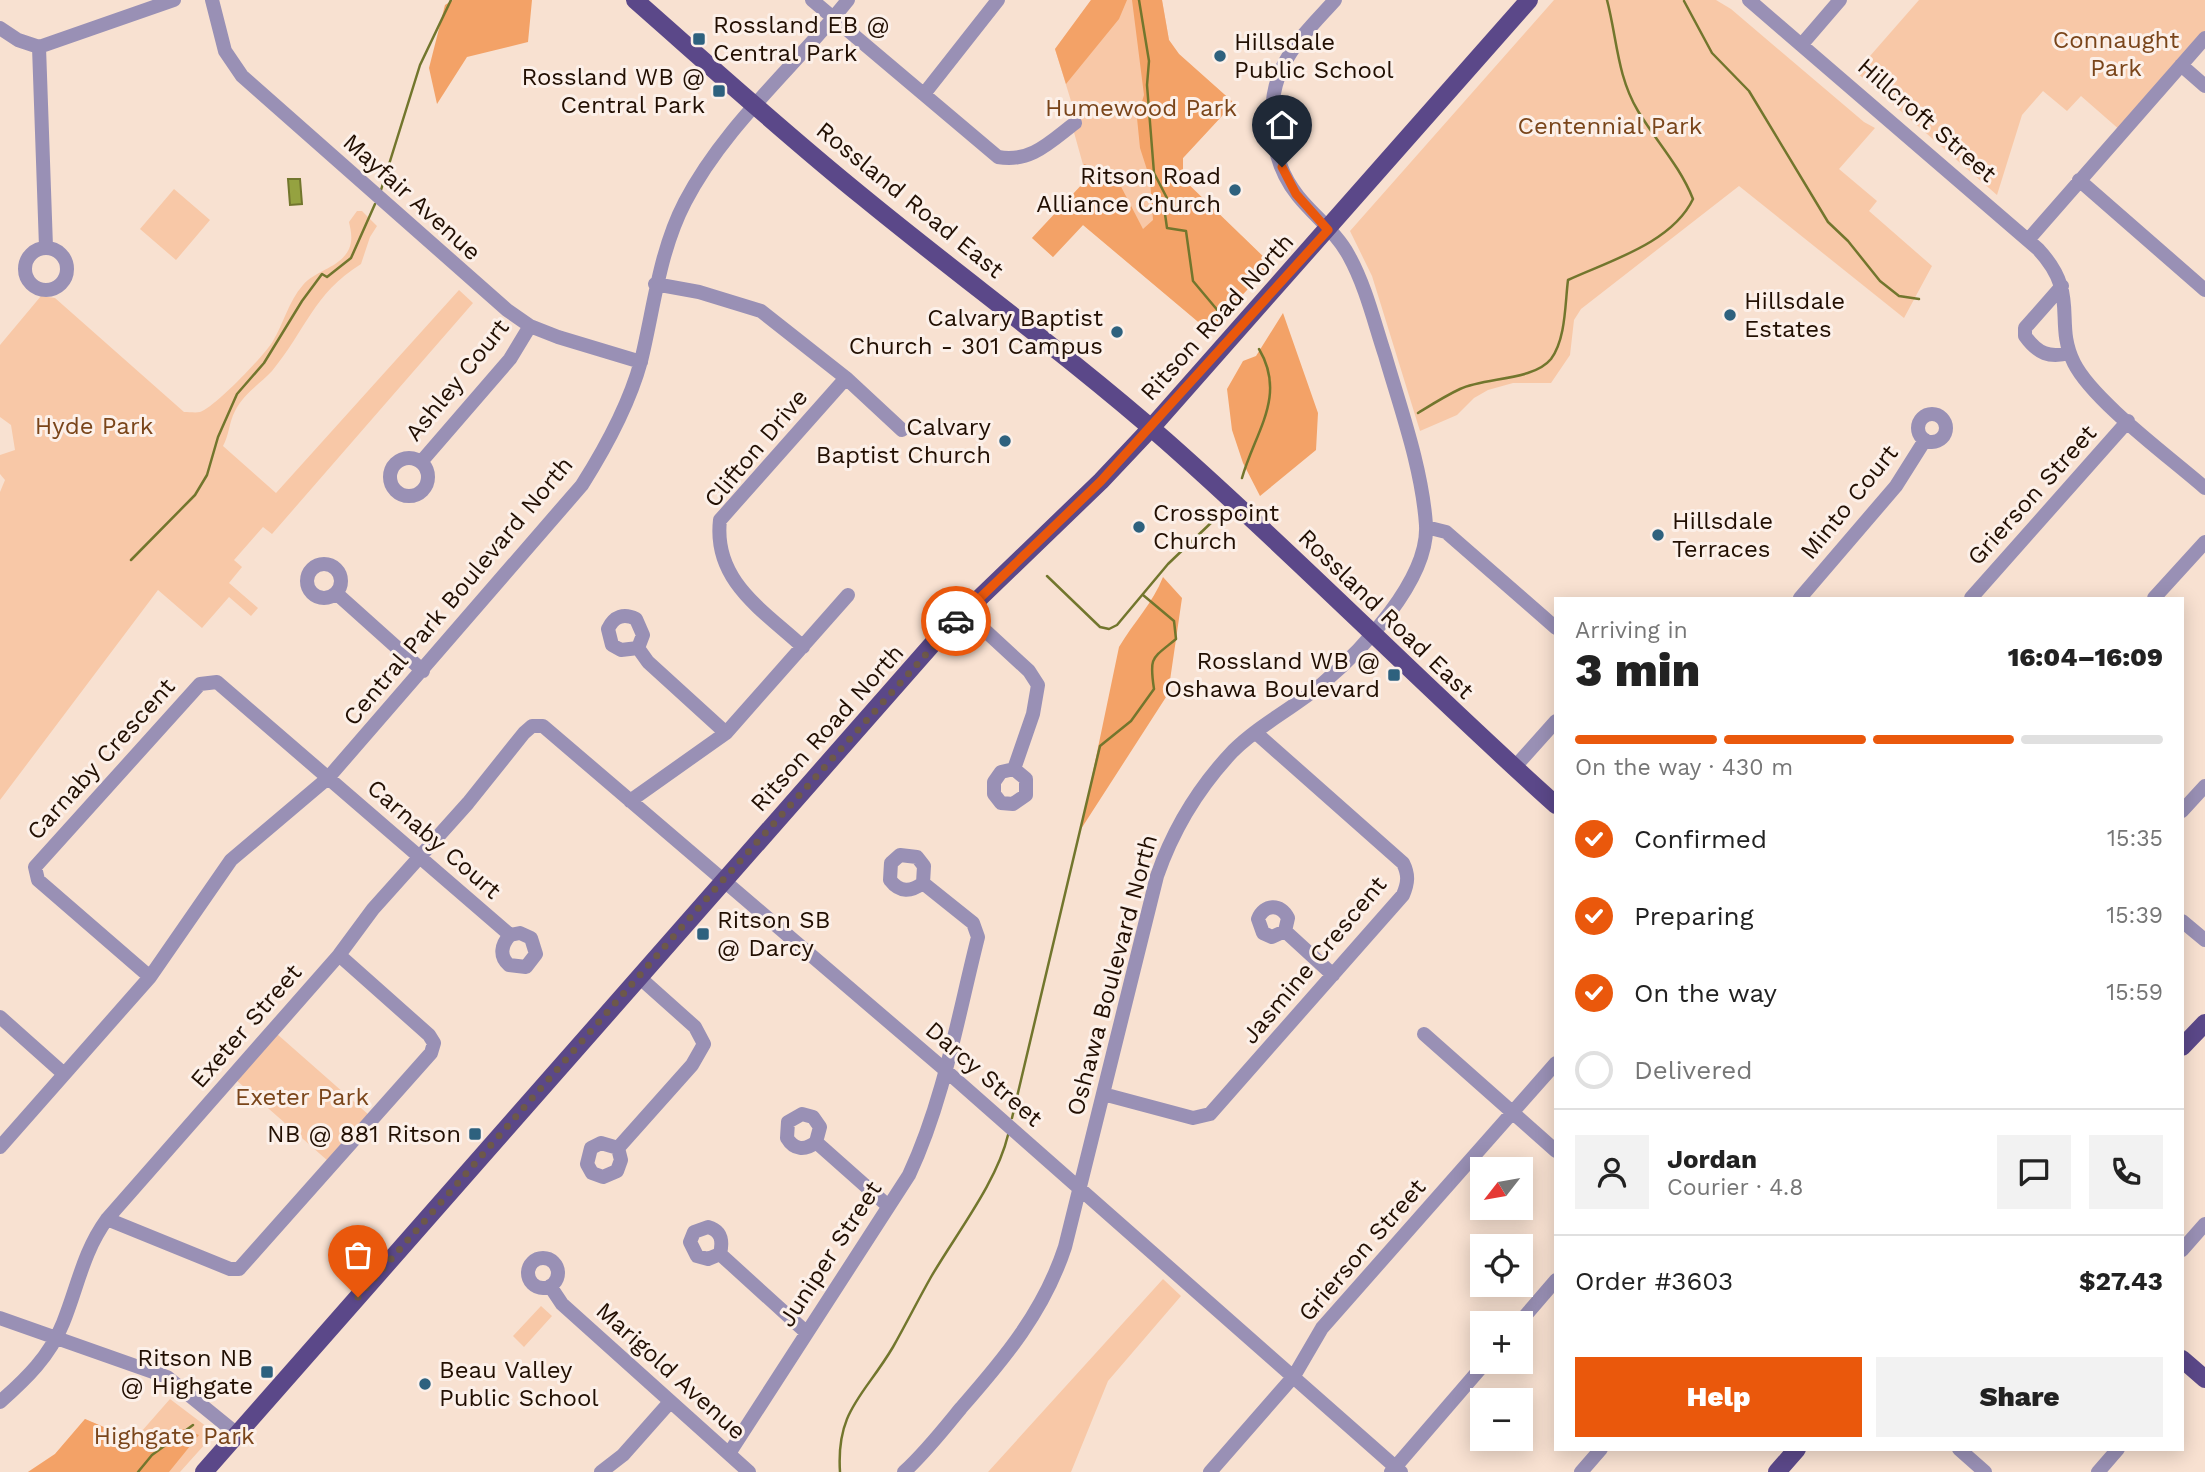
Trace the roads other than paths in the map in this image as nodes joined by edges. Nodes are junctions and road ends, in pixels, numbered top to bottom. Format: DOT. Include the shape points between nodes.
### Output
graph roads {
  1 [pos="174,0"];
  2 [pos="212,0"];
  3 [pos="635,0"];
  4 [pos="812,0"];
  5 [pos="848,0"];
  6 [pos="998,0"];
  7 [pos="1335,0"];
  8 [pos="1529,0"];
  9 [pos="1749,0"];
  10 [pos="1840,0"];
  11 [pos="833,19"];
  12 [pos="0,28"];
  13 [pos="2205,38"];
  14 [pos="1803,43"];
  15 [pos="39,47"];
  16 [pos="2181,65"];
  17 [pos="2205,86"];
  18 [pos="924,94"];
  19 [pos="755,104"];
  20 [pos="1075,123"];
  21 [pos="2079,180"];
  22 [pos="1328,230"];
  23 [pos="2028,240"];
  24 [pos="46,247"];
  25 [pos="655,284"];
  26 [pos="2062,286"];
  27 [pos="2205,290"];
  28 [pos="530,326"];
  29 [pos="2070,353"];
  30 [pos="640,362"];
  31 [pos="846,378"];
  32 [pos="2128,421"];
  33 [pos="1151,428"];
  34 [pos="902,430"];
  35 [pos="1925,440"];
  36 [pos="421,462"];
  37 [pos="2205,488"];
  38 [pos="1426,527"];
  39 [pos="2205,542"];
  40 [pos="336,593"];
  41 [pos="848,596"];
  42 [pos="1807,596"];
  43 [pos="1972,597"];
  44 [pos="2155,597"];
  45 [pos="965,612"];
  46 [pos="1554,626"];
  47 [pos="1372,633"];
  48 [pos="803,647"];
  49 [pos="638,648"];
  50 [pos="423,671"];
  51 [pos="1554,723"];
  52 [pos="1255,732"];
  53 [pos="726,733"];
  54 [pos="564,743"];
  55 [pos="1514,768"];
  56 [pos="1014,769"];
  57 [pos="328,778"];
  58 [pos="2205,786"];
  59 [pos="631,801"];
  60 [pos="1554,804"];
  61 [pos="2184,809"];
  62 [pos="421,856"];
  63 [pos="723,880"];
  64 [pos="923,883"];
  65 [pos="2184,923"];
  66 [pos="1285,932"];
  67 [pos="510,935"];
  68 [pos="2205,940"];
  69 [pos="339,955"];
  70 [pos="1333,975"];
  71 [pos="150,976"];
  72 [pos="639,978"];
  73 [pos="0,1017"];
  74 [pos="2205,1023"];
  75 [pos="1424,1034"];
  76 [pos="2184,1045"];
  77 [pos="1554,1064"];
  78 [pos="944,1069"];
  79 [pos="64,1074"];
  80 [pos="1103,1094"];
  81 [pos="1512,1112"];
  82 [pos="816,1142"];
  83 [pos="0,1147"];
  84 [pos="618,1148"];
  85 [pos="1554,1149"];
  86 [pos="1080,1188"];
  87 [pos="887,1205"];
  88 [pos="107,1219"];
  89 [pos="2205,1224"];
  90 [pos="2184,1248"];
  91 [pos="720,1254"];
  92 [pos="1554,1282"];
  93 [pos="550,1286"];
  94 [pos="1529,1311"];
  95 [pos="0,1318"];
  96 [pos="807,1333"];
  97 [pos="57,1337"];
  98 [pos="2185,1367"];
  99 [pos="1476,1374"];
  100 [pos="1294,1377"];
  101 [pos="2205,1379"];
  102 [pos="0,1402"];
  103 [pos="670,1402"];
  104 [pos="237,1434"];
  105 [pos="1599,1451"];
  106 [pos="1795,1451"];
  107 [pos="1961,1451"];
  108 [pos="2116,1451"];
  109 [pos="730,1452"];
  110 [pos="1396,1470"];
  111 [pos="204,1472"];
  112 [pos="601,1472"];
  113 [pos="749,1472"];
  114 [pos="904,1472"];
  115 [pos="1210,1472"];
  116 [pos="1581,1472"];
  117 [pos="1777,1472"];
  118 [pos="1985,1472"];
  119 [pos="2098,1472"];
  1 -- 15 [label="street"];
  2 -- 28 [label="street, Mayfair Avenue" via="225,51 242,76 438,252"];
  3 -- 19 [label="main road, Rossland Road East"];
  4 -- 11 [label="street"];
  5 -- 11 [label="street, Central Park Boulevard North"];
  6 -- 18 [label="street"];
  7 -- 22 [label="street, Oshawa Boulevard North" via="1288,57 1272,111 1273,141 1282,167 1296,194"];
  8 -- 22 [label="main road, Ritson Road North"];
  9 -- 14 [label="street, Hillcroft Street"];
  10 -- 14 [label="street"];
  11 -- 18 [label="street"];
  11 -- 19 [label="street, Central Park Boulevard North"];
  12 -- 15 [label="street"];
  13 -- 16 [label="street"];
  14 -- 23 [label="street, Hillcroft Street"];
  15 -- 24 [label="street"];
  16 -- 17 [label="street"];
  16 -- 21 [label="street"];
  18 -- 20 [label="street" via="998,157 1031,156"];
  19 -- 25 [label="street, Central Park Boulevard North" via="711,159 684,204"];
  19 -- 33 [label="main road, Rossland Road East" via="862,197"];
  21 -- 23 [label="street"];
  21 -- 27 [label="street"];
  22 -- 33 [label="main road, Ritson Road North"];
  22 -- 38 [label="street, Oshawa Boulevard North" via="1349,255 1367,297 1410,444"];
  23 -- 26 [label="street, Hillcroft Street" via="2045,256"];
  25 -- 30 [label="street, Central Park Boulevard North"];
  25 -- 31 [label="street" via="761,311"];
  26 -- 29 [label="street, Hillcroft Street"];
  26 -- 29 [label="street" via="2025,328 2025,336 2043,355"];
  28 -- 30 [label="street, Mayfair Avenue"];
  28 -- 36 [label="street, Ashley Court" via="510,359"];
  29 -- 32 [label="street, Hillcroft Street" via="2088,385"];
  30 -- 50 [label="street, Central Park Boulevard North" via="610,441 582,485"];
  31 -- 34 [label="street"];
  31 -- 48 [label="street, Clifton Drive" via="720,520 717,542 737,587"];
  32 -- 37 [label="street, Hillcroft Street"];
  32 -- 43 [label="street, Grierson Street"];
  33 -- 45 [label="main road, Ritson Road North"];
  33 -- 47 [label="main road, Rossland Road East"];
  35 -- 42 [label="street, Minto Court" via="1896,485"];
  38 -- 46 [label="street" via="1446,532"];
  38 -- 47 [label="street, Oshawa Boulevard North" via="1412,578"];
  39 -- 44 [label="street"];
  40 -- 50 [label="street"];
  41 -- 48 [label="street"];
  45 -- 56 [label="street" via="1029,671 1038,685"];
  45 -- 63 [label="main road, Ritson Road North"];
  47 -- 52 [label="street, Oshawa Boulevard North" via="1322,684"];
  47 -- 55 [label="main road, Rossland Road East"];
  48 -- 53 [label="street"];
  49 -- 53 [label="street"];
  50 -- 57 [label="street, Central Park Boulevard North"];
  51 -- 55 [label="street"];
  52 -- 70 [label="street, Jasmine Crescent" via="1395,856 1408,873 1403,895"];
  52 -- 80 [label="street, Oshawa Boulevard North" via="1214,771 1169,840"];
  53 -- 59 [label="street"];
  54 -- 59 [label="street, Darcy Street"];
  54 -- 62 [label="street, Exeter Street" via="543,726 532,726"];
  55 -- 60 [label="main road, Rossland Road East"];
  57 -- 62 [label="street, Carnaby Court"];
  57 -- 71 [label="street, Central Park Boulevard North" via="231,860"];
  57 -- 71 [label="street, Carnaby Crescent" via="217,682 209,680 200,684 41,858 35,867 38,880"];
  58 -- 61 [label="street"];
  59 -- 63 [label="street, Darcy Street"];
  62 -- 67 [label="street, Carnaby Court"];
  62 -- 69 [label="street, Exeter Street"];
  63 -- 72 [label="main road, Ritson Road North"];
  63 -- 78 [label="street, Darcy Street"];
  64 -- 78 [label="street, Juniper Street" via="973,923 978,937"];
  65 -- 68 [label="street"];
  66 -- 70 [label="street"];
  69 -- 88 [label="street, Exeter Street"];
  69 -- 88 [label="street" via="429,1035 434,1043 431,1053 239,1269"];
  70 -- 80 [label="street, Jasmine Crescent" via="1210,1114 1193,1118"];
  71 -- 79 [label="street, Central Park Boulevard North"];
  72 -- 84 [label="street" via="695,1027 704,1044 692,1065"];
  72 -- 104 [label="main road, Ritson Road North"];
  73 -- 79 [label="street"];
  74 -- 76 [label="main road"];
  75 -- 81 [label="street"];
  77 -- 81 [label="street, Grierson Street"];
  78 -- 86 [label="street, Darcy Street"];
  78 -- 87 [label="street, Juniper Street" via="924,1143 909,1175"];
  79 -- 83 [label="street, Central Park Boulevard North"];
  80 -- 86 [label="street, Oshawa Boulevard North"];
  81 -- 85 [label="street"];
  81 -- 100 [label="street, Grierson Street" via="1322,1328"];
  82 -- 87 [label="street"];
  86 -- 100 [label="street, Darcy Street"];
  86 -- 114 [label="street, Oshawa Boulevard North" via="1059,1266 1030,1325"];
  87 -- 96 [label="street, Juniper Street"];
  88 -- 97 [label="street, Exeter Street" via="91,1241"];
  89 -- 90 [label="street"];
  91 -- 96 [label="street"];
  92 -- 94 [label="street"];
  93 -- 103 [label="street, Marigold Avenue" via="562,1304"];
  95 -- 97 [label="street"];
  96 -- 109 [label="street, Juniper Street"];
  97 -- 102 [label="street, Exeter Street" via="30,1375"];
  97 -- 104 [label="street" via="167,1377"];
  98 -- 101 [label="main road"];
  99 -- 110 [label="street"];
  100 -- 110 [label="street, Darcy Street"];
  100 -- 115 [label="street, Grierson Street"];
  103 -- 109 [label="street, Marigold Avenue"];
  103 -- 112 [label="street" via="623,1455"];
  104 -- 111 [label="main road, Ritson Road North"];
  105 -- 116 [label="street"];
  106 -- 117 [label="main road"];
  107 -- 118 [label="street"];
  108 -- 119 [label="street"];
  109 -- 113 [label="street, Marigold Avenue"];
}
